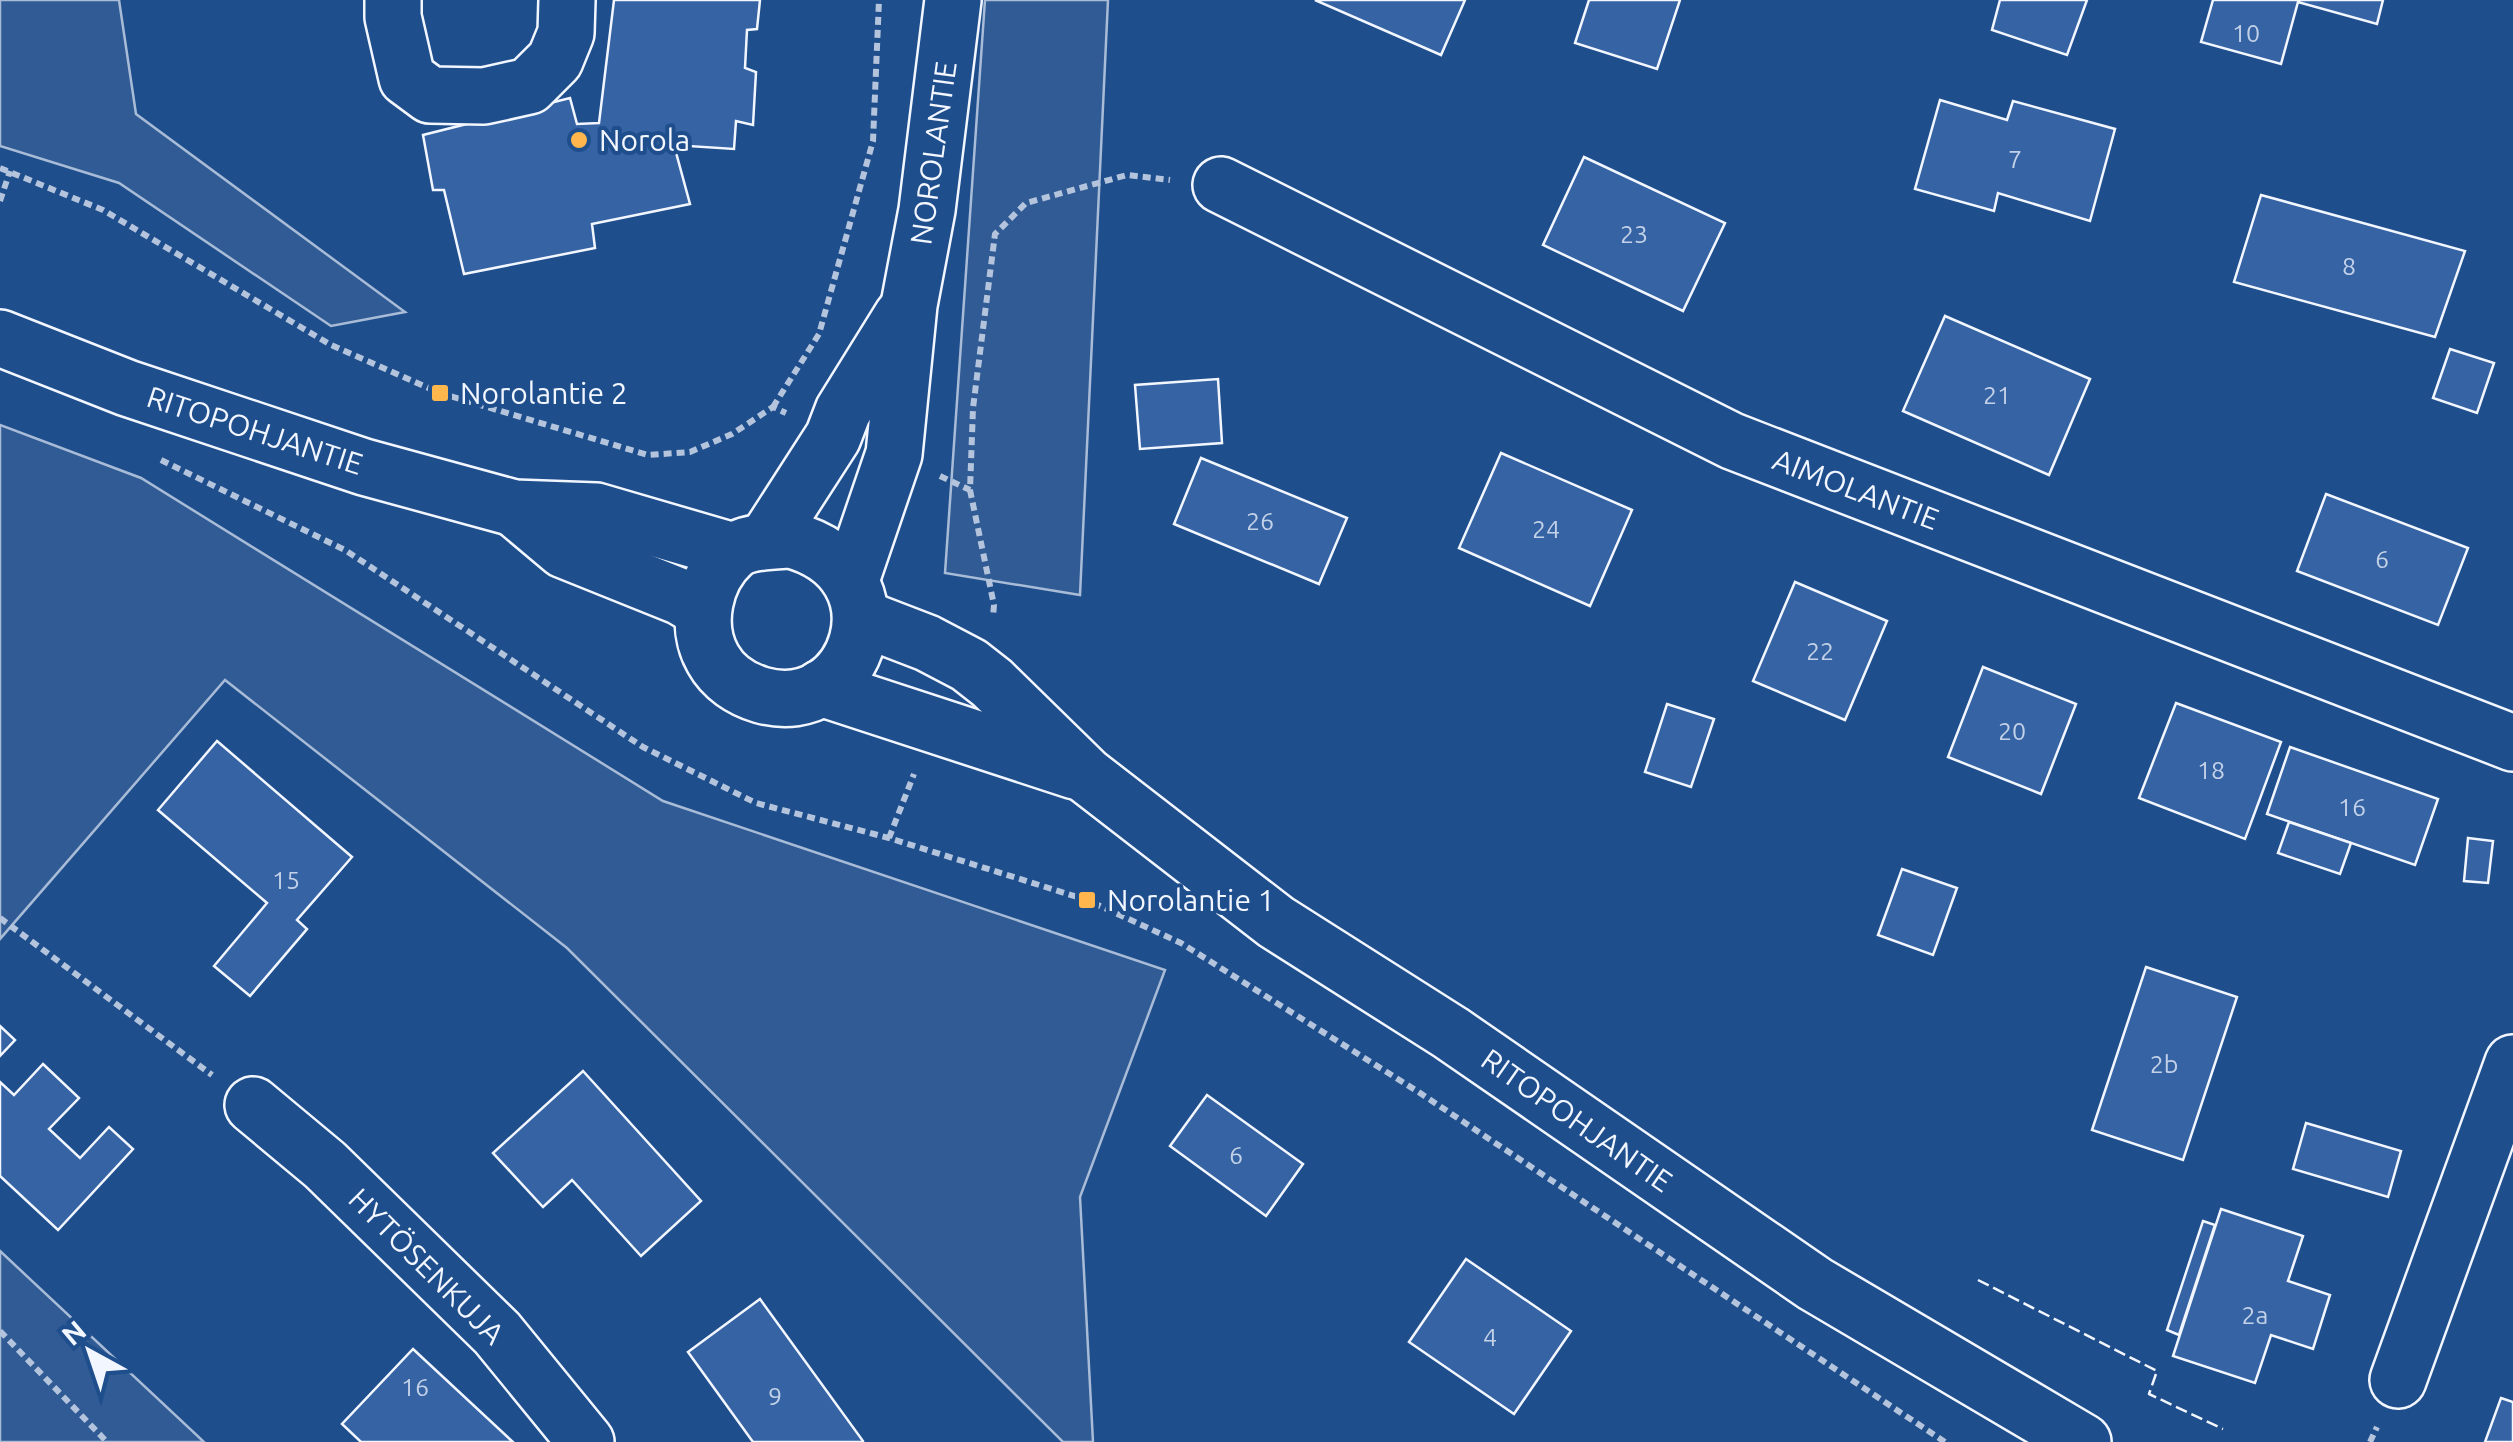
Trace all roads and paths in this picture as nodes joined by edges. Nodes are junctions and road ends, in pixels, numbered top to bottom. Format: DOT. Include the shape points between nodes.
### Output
graph roads {
  1 [pos="393,0"];
  2 [pos="567,0"];
  3 [pos="878,0"];
  4 [pos="953,0"];
  5 [pos="0,168"];
  6 [pos="10,172"];
  7 [pos="1221,185"];
  8 [pos="0,201"];
  9 [pos="909,305"];
  10 [pos="0,338"];
  11 [pos="773,407"];
  12 [pos="833,437"];
  13 [pos="146,452"];
  14 [pos="894,454"];
  15 [pos="514,508"];
  16 [pos="749,546"];
  17 [pos="857,599"];
  18 [pos="703,610"];
  19 [pos="821,688"];
  20 [pos="2513,742"];
  21 [pos="1086,775"];
  22 [pos="0,918"];
  23 [pos="2513,1063"];
  24 [pos="252,1106"];
  25 [pos="0,1331"];
  26 [pos="2398,1380"];
  27 [pos="108,1442"];
  28 [pos="586,1442"];
  29 [pos="1944,1442"];
  30 [pos="2084,1442"];
  1 -- 2 [label="main road" via="407,78 430,95 484,96 528,86 555,60 566,33"];
  3 -- 11 [label="path" via="872,141 820,334"];
  4 -- 9 [label="main road, NOROLANTIE"];
  5 -- 6 [label="path"];
  6 -- 8 [label="path"];
  6 -- 11 [label="path" via="102,210 331,346 440,392 648,456 690,452"];
  7 -- 14 [label="path" via="1126,175 1026,203 995,234 970,490"];
  7 -- 20 [label="main road, AIMOLANTIE" via="1732,441"];
  9 -- 12 [label="main road, NOROLANTIE"];
  9 -- 14 [label="main road, NOROLANTIE"];
  10 -- 15 [label="main road, RITOPOHJANTIE" via="346,461"];
  11 -- 12 [label="path"];
  12 -- 16 [label="main road, NOROLANTIE"];
  13 -- 29 [label="path" via="345,550 642,747 756,803 1087,900 1181,943 1416,1090"];
  14 -- 17 [label="main road, NOROLANTIE"];
  15 -- 16 [label="main road, RITOPOHJANTIE" via="596,511"];
  15 -- 18 [label="main road, RITOPOHJANTIE" via="564,550"];
  16 -- 17 [label="main road" via="791,540 815,546 836,560"];
  16 -- 18 [label="main road" via="709,586"];
  17 -- 19 [label="main road" via="855,652"];
  17 -- 21 [label="main road, RITOPOHJANTIE" via="969,665"];
  18 -- 19 [label="main road" via="704,635 728,678 774,698"];
  19 -- 21 [label="main road, RITOPOHJANTIE"];
  21 -- 30 [label="main road, RITOPOHJANTIE" via="1276,922 1452,1032 1816,1284"];
  22 -- 24 [label="path"];
  23 -- 26 [label="main road"];
  24 -- 28 [label="main road, HYTÖSENKUJA" via="325,1165 497,1332"];
  25 -- 27 [label="path"];
}
